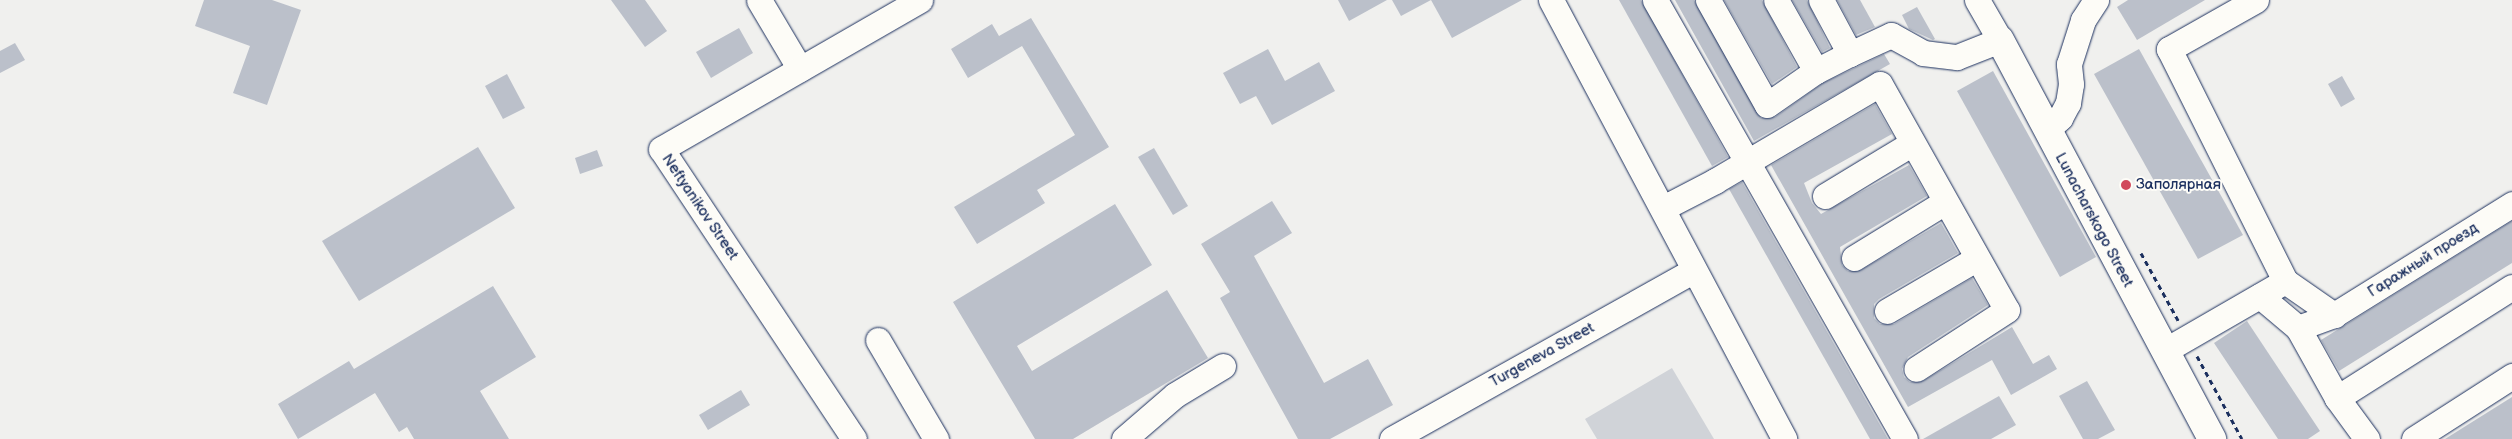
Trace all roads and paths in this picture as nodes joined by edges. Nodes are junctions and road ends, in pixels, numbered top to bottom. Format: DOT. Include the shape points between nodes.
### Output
graph roads {
  1 [pos="759,0"];
  2 [pos="920,0"];
  3 [pos="1551,0"];
  4 [pos="1655,0"];
  5 [pos="1708,0"];
  6 [pos="1776,0"];
  7 [pos="1821,0"];
  8 [pos="2096,0"];
  9 [pos="2256,0"];
  10 [pos="1979,1"];
  11 [pos="2000,40"];
  12 [pos="1850,54"];
  13 [pos="800,69"];
  14 [pos="1816,71"];
  15 [pos="2047,130"];
  16 [pos="1911,144"];
  17 [pos="1746,162"];
  18 [pos="1825,196"];
  19 [pos="1945,202"];
  20 [pos="2512,204"];
  21 [pos="1663,208"];
  22 [pos="1854,258"];
  23 [pos="1976,259"];
  24 [pos="1692,271"];
  25 [pos="2285,281"];
  26 [pos="2512,287"];
  27 [pos="2260,296"];
  28 [pos="1887,311"];
  29 [pos="2334,315"];
  30 [pos="2298,328"];
  31 [pos="878,340"];
  32 [pos="2164,350"];
  33 [pos="1223,366"];
  34 [pos="1916,369"];
  35 [pos="2512,376"];
  36 [pos="2337,398"];
  37 [pos="854,439"];
  38 [pos="936,439"];
  39 [pos="1124,439"];
  40 [pos="1392,439"];
  41 [pos="1784,439"];
  42 [pos="1905,439"];
  43 [pos="2212,439"];
  44 [pos="2367,439"];
  45 [pos="2414,439"];
  1 -- 13 [label="street"];
  2 -- 13 [label="street, Neftyanikov Street"];
  3 -- 21 [label="street"];
  4 -- 17 [label="street"];
  5 -- 14 [label="street" via="1767,105"];
  6 -- 14 [label="street"];
  7 -- 12 [label="street"];
  8 -- 15 [label="street" via="2083,20 2069,64 2071,84 2068,103 2060,118"];
  9 -- 25 [label="street" via="2168,49"];
  10 -- 11 [label="street, Lunacharskogo Street"];
  11 -- 12 [label="street" via="1957,57 1923,53 1891,35"];
  11 -- 15 [label="main road, Lunacharskogo Street"];
  12 -- 14 [label="street"];
  13 -- 37 [label="street, Neftyanikov Street" via="661,148"];
  15 -- 32 [label="main road, Lunacharskogo Street"];
  16 -- 17 [label="street" via="1880,84"];
  16 -- 18 [label="street"];
  16 -- 19 [label="street"];
  17 -- 21 [label="street"];
  17 -- 42 [label="street"];
  19 -- 22 [label="street"];
  19 -- 23 [label="street"];
  20 -- 29 [label="street, Гаражный проезд"];
  21 -- 24 [label="street"];
  23 -- 28 [label="street"];
  23 -- 34 [label="street" via="2008,310"];
  24 -- 40 [label="street, Turgeneva Street"];
  24 -- 41 [label="street"];
  25 -- 27 [label="street"];
  25 -- 29 [label="street"];
  26 -- 36 [label="street"];
  27 -- 30 [label="street"];
  27 -- 32 [label="street"];
  29 -- 30 [label="street, Гаражный проезд"];
  30 -- 36 [label="street"];
  31 -- 38 [label="street"];
  32 -- 43 [label="main road, Lunacharskogo Street"];
  33 -- 39 [label="street" via="1175,395"];
  35 -- 45 [label="street"];
  36 -- 44 [label="street"];
}
